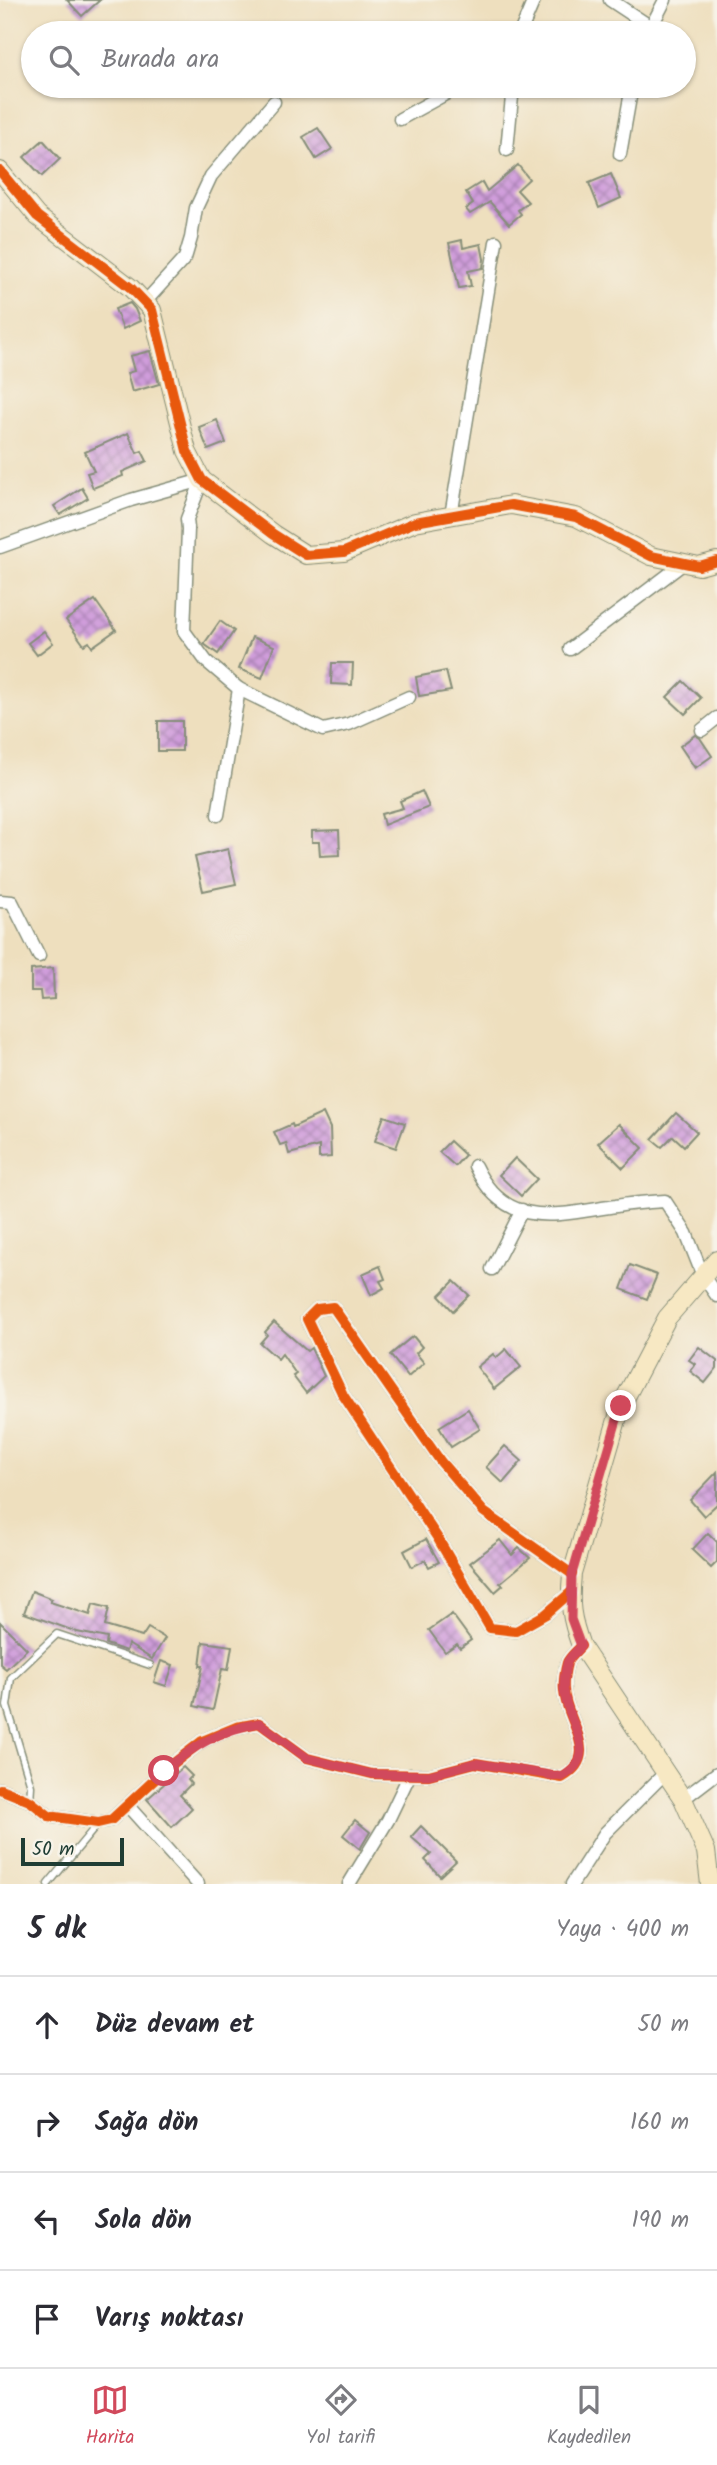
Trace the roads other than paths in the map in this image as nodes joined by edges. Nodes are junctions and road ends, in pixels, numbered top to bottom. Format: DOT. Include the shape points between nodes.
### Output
graph roads {
  1 [pos="534,0"];
  2 [pos="610,0"];
  3 [pos="665,0"];
  4 [pos="525,21"];
  5 [pos="638,21"];
  6 [pos="654,21"];
  7 [pos="438,98"];
  8 [pos="512,98"];
  9 [pos="630,98"];
  10 [pos="274,102"];
  11 [pos="400,119"];
  12 [pos="507,150"];
  13 [pos="620,154"];
  14 [pos="0,171"];
  15 [pos="496,242"];
  16 [pos="145,302"];
  17 [pos="202,480"];
  18 [pos="451,516"];
  19 [pos="0,547"];
  20 [pos="717,561"];
  21 [pos="684,563"];
  22 [pos="570,649"];
  23 [pos="239,689"];
  24 [pos="409,697"];
  25 [pos="717,718"];
  26 [pos="702,730"];
  27 [pos="218,815"];
  28 [pos="0,901"];
  29 [pos="39,956"];
  30 [pos="475,1166"];
  31 [pos="522,1210"];
  32 [pos="717,1260"];
  33 [pos="492,1269"];
  34 [pos="703,1276"];
  35 [pos="717,1296"];
  36 [pos="572,1574"];
  37 [pos="570,1593"];
  38 [pos="581,1646"];
  39 [pos="150,1665"];
  40 [pos="665,1773"];
  41 [pos="717,1773"];
  42 [pos="410,1774"];
  43 [pos="0,1789"];
  44 [pos="683,1799"];
  45 [pos="30,1801"];
  46 [pos="127,1805"];
  47 [pos="99,1823"];
  48 [pos="47,1884"];
  49 [pos="198,1884"];
  50 [pos="349,1884"];
  51 [pos="572,1884"];
  52 [pos="710,1884"];
  1 -- 4 [label="street"];
  2 -- 5 [label="street"];
  3 -- 6 [label="street"];
  7 -- 11 [label="street"];
  8 -- 12 [label="street"];
  9 -- 13 [label="street"];
  10 -- 16 [label="street" via="211,176 195,208 185,258"];
  14 -- 16 [label="street" via="37,215"];
  15 -- 18 [label="street"];
  16 -- 17 [label="street" via="152,310 187,452"];
  17 -- 18 [label="street" via="306,555 344,552 415,522"];
  17 -- 19 [label="street" via="131,499"];
  17 -- 23 [label="street" via="187,519 184,631 206,661"];
  18 -- 21 [label="street" via="511,505 576,517 652,556"];
  20 -- 21 [label="street" via="699,566"];
  21 -- 22 [label="street"];
  23 -- 24 [label="street" via="323,730 349,724"];
  23 -- 27 [label="street"];
  25 -- 26 [label="street"];
  28 -- 29 [label="street" via="12,902"];
  30 -- 31 [label="street" via="482,1181 505,1204"];
  31 -- 33 [label="street"];
  31 -- 34 [label="street" via="534,1215 569,1214 665,1201 686,1233"];
  32 -- 34 [label="street"];
  34 -- 35 [label="street"];
  34 -- 36 [label="street" via="667,1318 621,1406"];
  36 -- 37 [label="street"];
  36 -- 37 [label="street" via="484,1512 441,1462 333,1307 317,1309 307,1319 343,1395 437,1537 490,1628 516,1631"];
  37 -- 38 [label="street" via="571,1619"];
  38 -- 40 [label="street"];
  38 -- 42 [label="street" via="567,1661 564,1692 582,1755 575,1771 562,1777 475,1763 429,1775"];
  39 -- 45 [label="lane" via="57,1634 10,1678 7,1706 31,1786"];
  40 -- 44 [label="street"];
  40 -- 51 [label="street" via="605,1833"];
  41 -- 44 [label="street"];
  42 -- 46 [label="street" via="372,1774 320,1762 294,1750 259,1723 202,1741"];
  42 -- 50 [label="street"];
  43 -- 45 [label="street"];
  44 -- 52 [label="street" via="706,1851"];
  45 -- 47 [label="street" via="50,1816"];
  46 -- 47 [label="street" via="111,1820"];
  46 -- 49 [label="street"];
  47 -- 48 [label="lane"];
}
